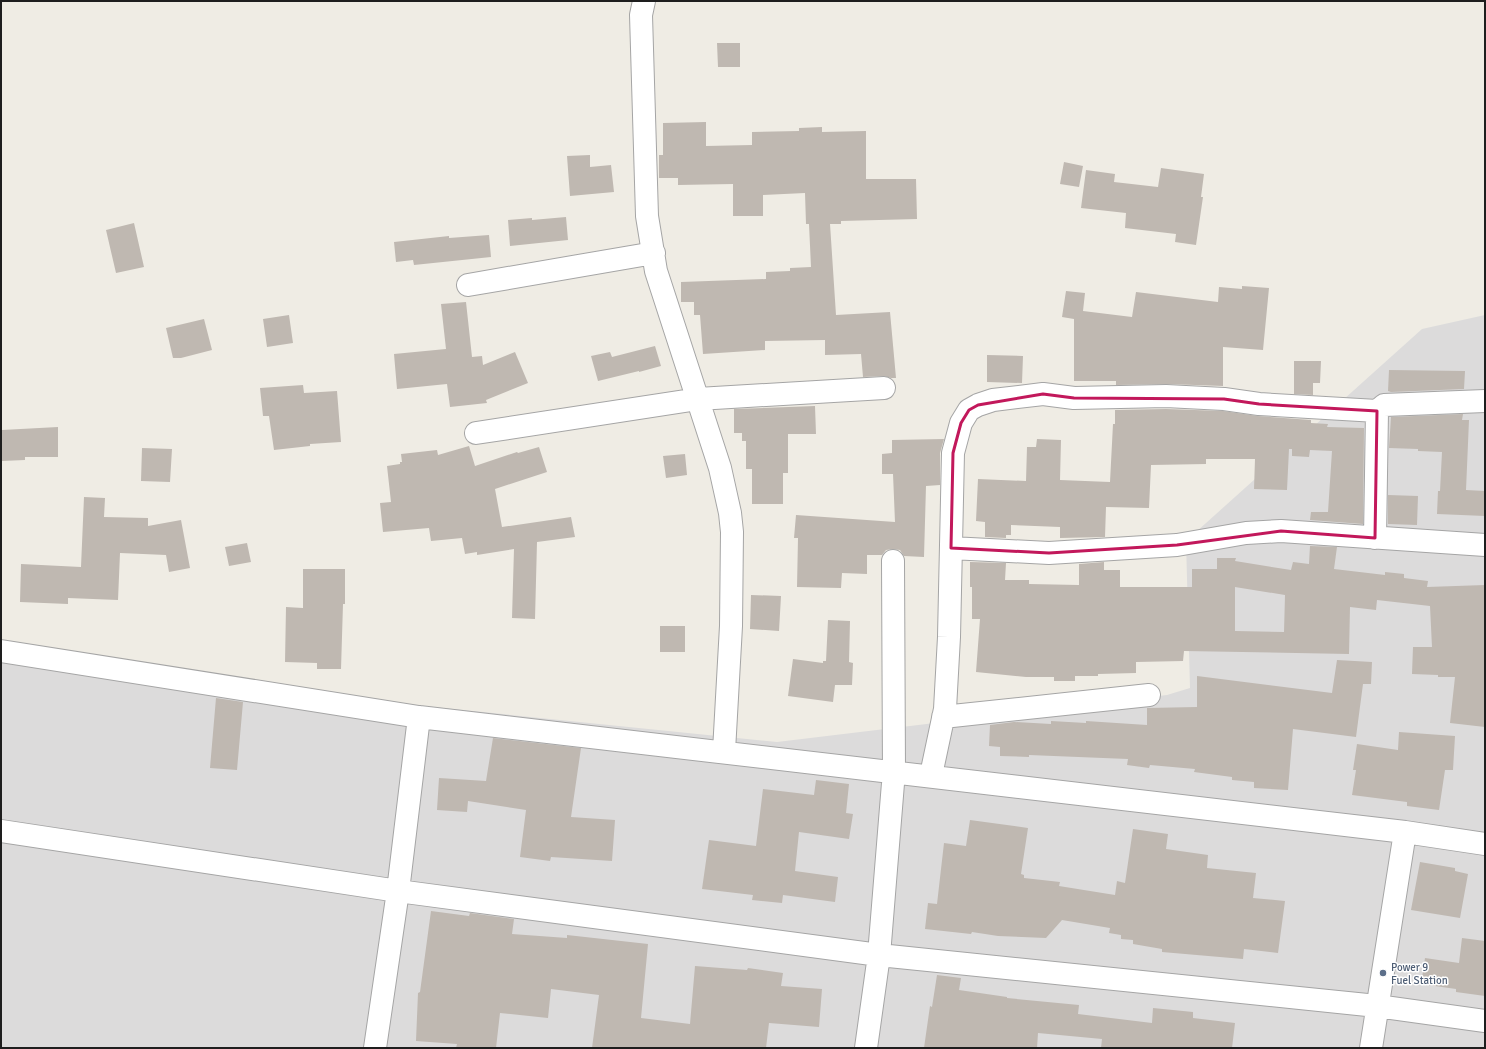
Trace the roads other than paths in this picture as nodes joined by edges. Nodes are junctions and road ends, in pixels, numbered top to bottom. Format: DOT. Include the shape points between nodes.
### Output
graph roads {
  1 [pos="644,1"];
  2 [pos="654,253"];
  3 [pos="468,285"];
  4 [pos="884,388"];
  5 [pos="698,399"];
  6 [pos="1485,401"];
  7 [pos="1377,411"];
  8 [pos="476,433"];
  9 [pos="1376,538"];
  10 [pos="1485,545"];
  11 [pos="951,548"];
  12 [pos="893,561"];
  13 [pos="1,651"];
  14 [pos="1149,695"];
  15 [pos="419,716"];
  16 [pos="943,717"];
  17 [pos="724,751"];
  18 [pos="894,771"];
  19 [pos="931,776"];
  20 [pos="1,831"];
  21 [pos="1405,832"];
  22 [pos="1485,844"];
  23 [pos="398,890"];
  24 [pos="879,955"];
  25 [pos="1377,1006"];
  26 [pos="1485,1021"];
  27 [pos="375,1048"];
  28 [pos="866,1048"];
  29 [pos="1371,1048"];
  1 -- 2 [label="street" via="641,15 646,201"];
  2 -- 3 [label="street"];
  2 -- 5 [label="street" via="656,271"];
  4 -- 5 [label="street"];
  5 -- 8 [label="street"];
  5 -- 17 [label="street" via="720,468 732,532 732,626"];
  6 -- 7 [label="street" via="1384,405"];
  7 -- 9 [label="street"];
  7 -- 11 [label="street" via="1166,396 1074,398 1043,394 992,400 969,410 962,423 953,453"];
  9 -- 10 [label="street"];
  9 -- 11 [label="street" via="1281,531 1246,533 1177,545 1057,552"];
  11 -- 16 [label="street" via="949,637"];
  12 -- 18 [label="street"];
  13 -- 15 [label="street"];
  14 -- 16 [label="street"];
  15 -- 17 [label="street"];
  15 -- 23 [label="street"];
  16 -- 19 [label="street"];
  17 -- 18 [label="street"];
  18 -- 19 [label="street"];
  18 -- 24 [label="street"];
  19 -- 21 [label="street"];
  20 -- 23 [label="street"];
  21 -- 22 [label="street"];
  21 -- 25 [label="street"];
  23 -- 24 [label="street"];
  23 -- 27 [label="street"];
  24 -- 25 [label="street"];
  24 -- 28 [label="street"];
  25 -- 26 [label="street"];
  25 -- 29 [label="street"];
}
